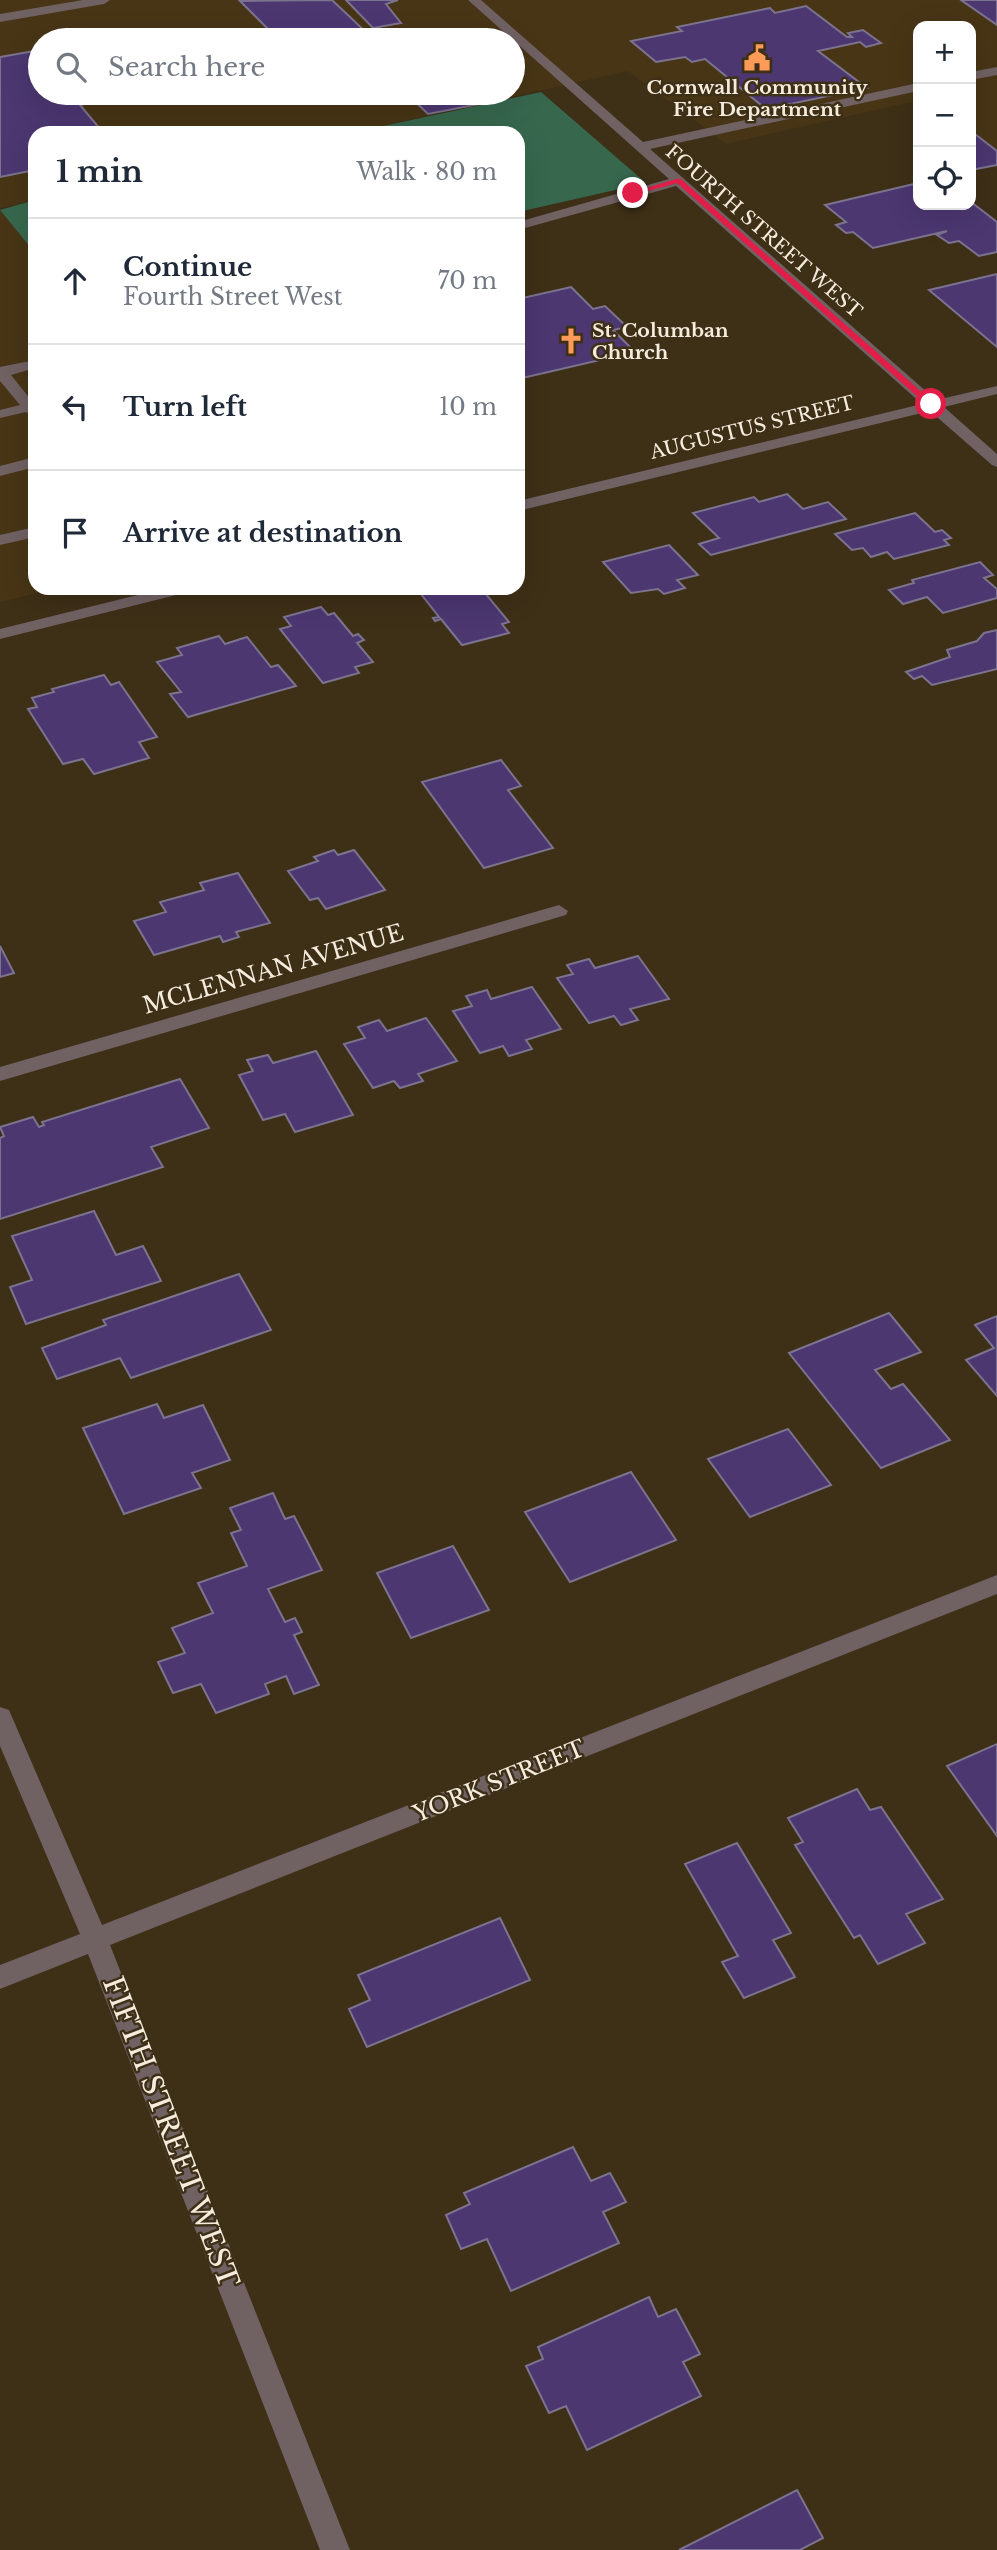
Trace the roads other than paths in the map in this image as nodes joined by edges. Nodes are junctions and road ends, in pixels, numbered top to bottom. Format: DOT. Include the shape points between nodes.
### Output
graph roads {
  1 [pos="104,0"];
  2 [pos="474,0"];
  3 [pos="0,18"];
  4 [pos="506,28"];
  5 [pos="525,45"];
  6 [pos="997,71"];
  7 [pos="976,75"];
  8 [pos="913,89"];
  9 [pos="640,147"];
  10 [pos="678,181"];
  11 [pos="525,224"];
  12 [pos="28,366"];
  13 [pos="1,372"];
  14 [pos="997,390"];
  15 [pos="931,404"];
  16 [pos="28,406"];
  17 [pos="28,411"];
  18 [pos="0,414"];
  19 [pos="997,462"];
  20 [pos="28,464"];
  21 [pos="0,471"];
  22 [pos="525,504"];
  23 [pos="28,534"];
  24 [pos="0,540"];
  25 [pos="156,595"];
  26 [pos="0,634"];
  27 [pos="559,911"];
  28 [pos="0,1074"];
  29 [pos="997,1584"];
  30 [pos="0,1717"];
  31 [pos="95,1940"];
  32 [pos="0,1977"];
  33 [pos="335,2550"];
  1 -- 3 [label="street"];
  2 -- 4 [label="street, FOURTH STREET WEST"];
  5 -- 9 [label="street, FOURTH STREET WEST"];
  6 -- 7 [label="street"];
  8 -- 9 [label="street"];
  9 -- 10 [label="street, FOURTH STREET WEST"];
  10 -- 11 [label="street"];
  10 -- 15 [label="street, FOURTH STREET WEST"];
  12 -- 13 [label="street"];
  13 -- 16 [label="street"];
  14 -- 15 [label="street, AUGUSTUS STREET"];
  15 -- 19 [label="street, FOURTH STREET WEST"];
  15 -- 22 [label="street, AUGUSTUS STREET"];
  17 -- 18 [label="street"];
  20 -- 21 [label="street"];
  23 -- 24 [label="street"];
  25 -- 26 [label="street"];
  27 -- 28 [label="street, MCLENNAN AVENUE"];
  29 -- 31 [label="street, YORK STREET"];
  30 -- 31 [label="street, FIFTH STREET WEST"];
  31 -- 32 [label="street, YORK STREET"];
  31 -- 33 [label="street, FIFTH STREET WEST"];
}
